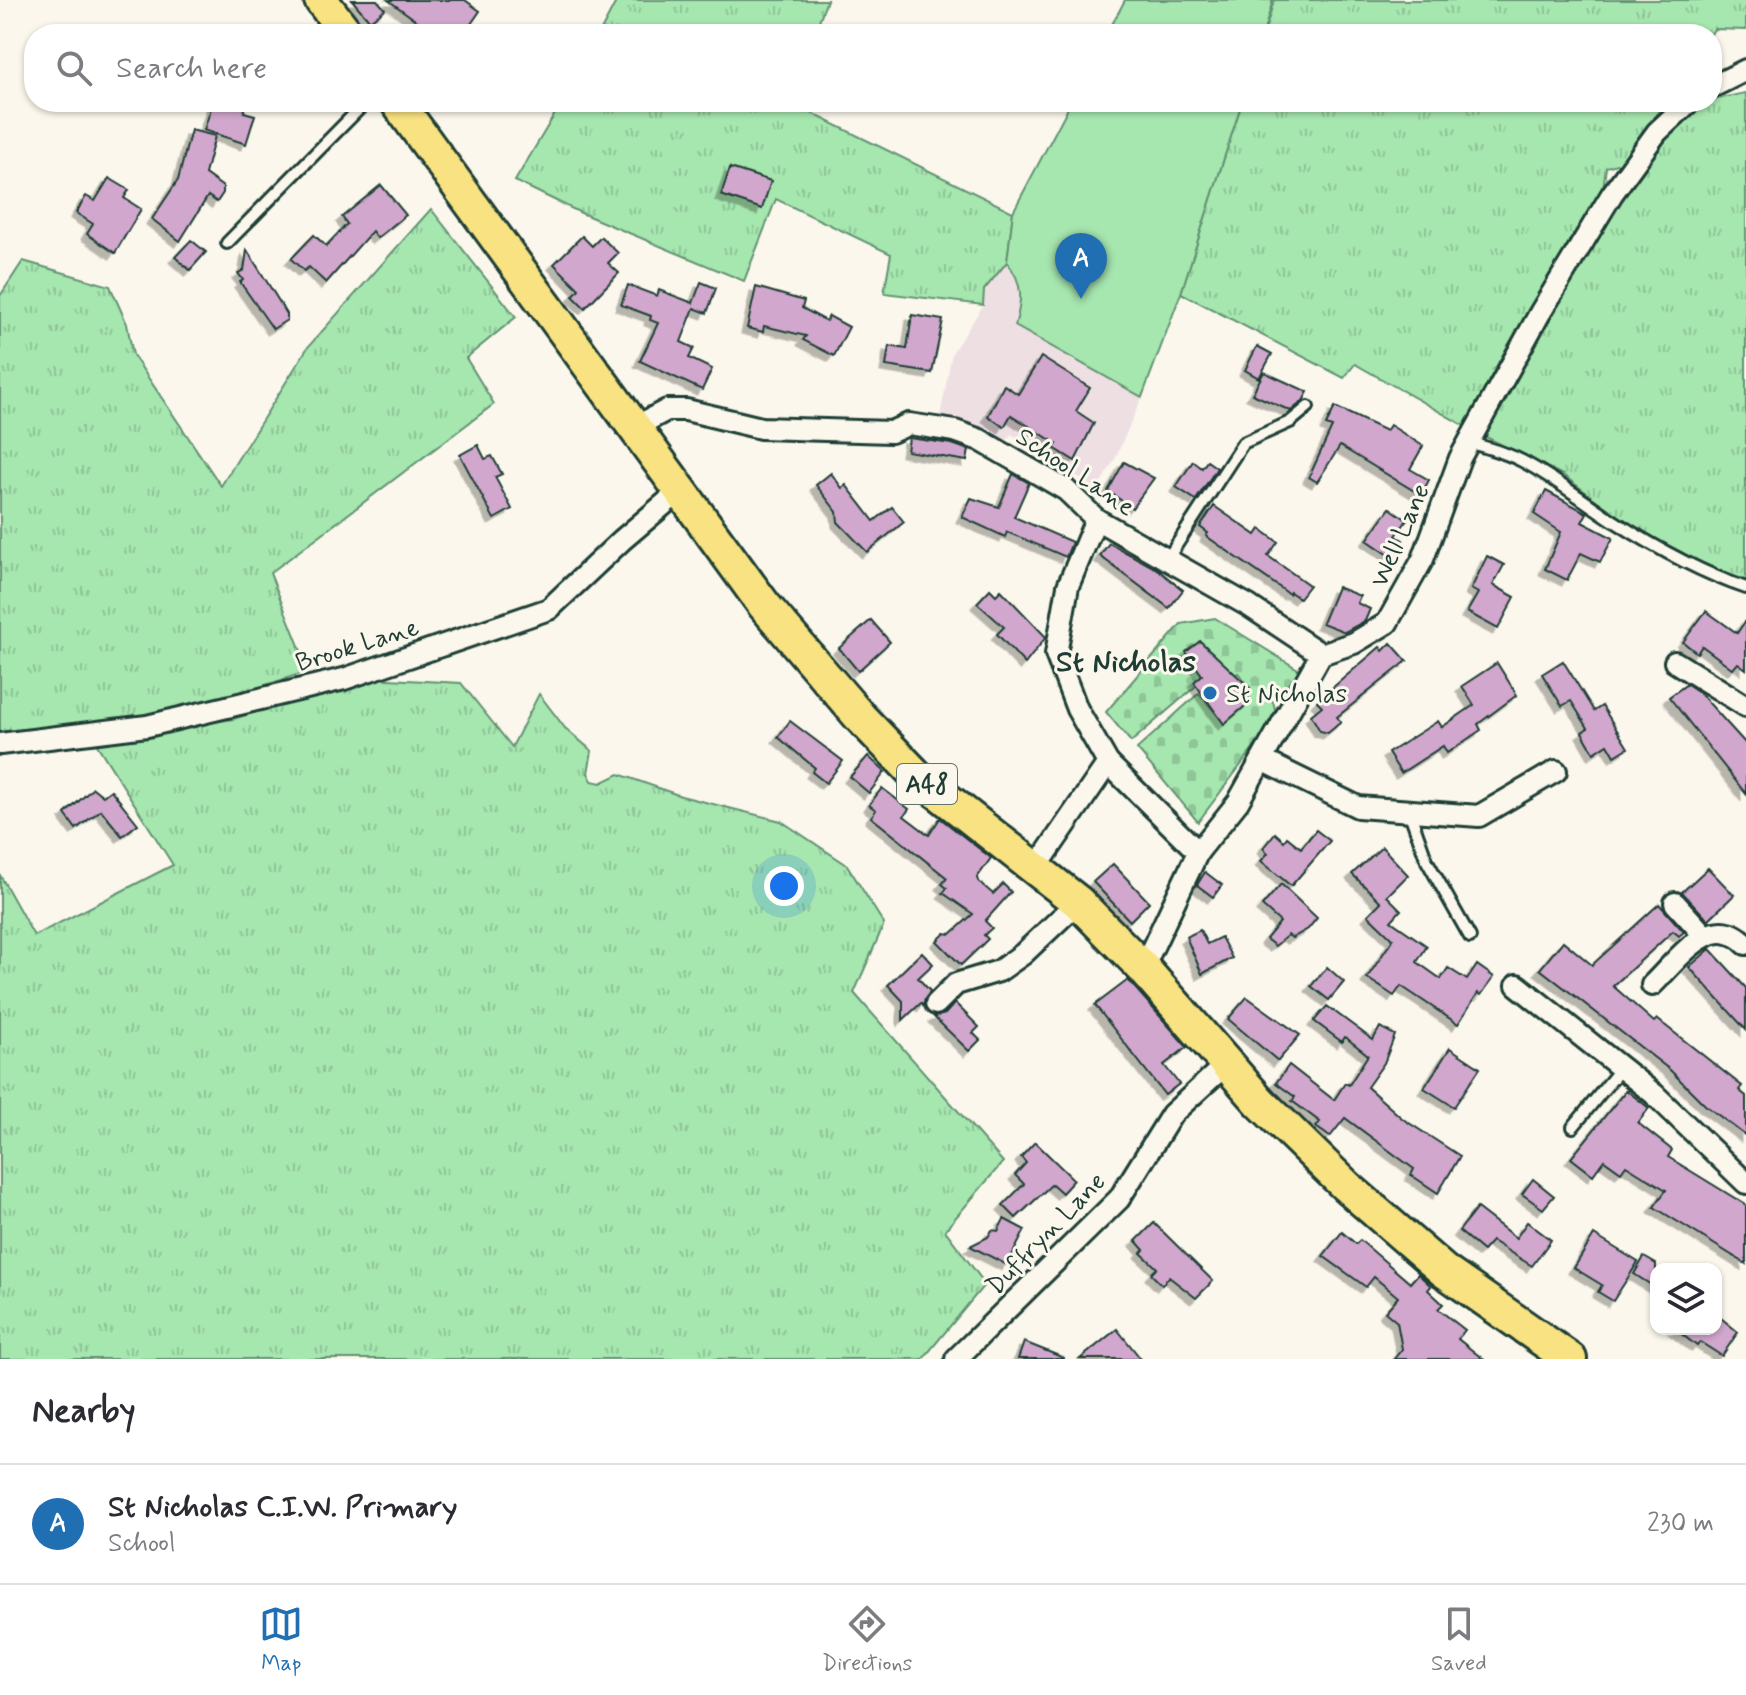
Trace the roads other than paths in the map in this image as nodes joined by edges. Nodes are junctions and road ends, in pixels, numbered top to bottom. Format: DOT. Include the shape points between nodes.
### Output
graph roads {
  1 [pos="321,0"];
  2 [pos="339,24"];
  3 [pos="1746,70"];
  4 [pos="1722,82"];
  5 [pos="356,112"];
  6 [pos="404,112"];
  7 [pos="1678,112"];
  8 [pos="227,243"];
  9 [pos="1308,407"];
  10 [pos="637,426"];
  11 [pos="1469,442"];
  12 [pos="682,489"];
  13 [pos="1096,519"];
  14 [pos="1166,561"];
  15 [pos="1746,588"];
  16 [pos="1321,654"];
  17 [pos="1675,662"];
  18 [pos="1746,706"];
  19 [pos="0,744"];
  20 [pos="1262,760"];
  21 [pos="1108,763"];
  22 [pos="1556,771"];
  23 [pos="1409,811"];
  24 [pos="1198,852"];
  25 [pos="1036,868"];
  26 [pos="1078,902"];
  27 [pos="1675,903"];
  28 [pos="1704,935"];
  29 [pos="1470,937"];
  30 [pos="1746,944"];
  31 [pos="1143,968"];
  32 [pos="1517,985"];
  33 [pos="1652,985"];
  34 [pos="936,1004"];
  35 [pos="1225,1065"];
  36 [pos="1622,1067"];
  37 [pos="1573,1127"];
  38 [pos="1746,1183"];
  39 [pos="956,1359"];
  40 [pos="1570,1359"];
  1 -- 2 [label="main road"];
  3 -- 4 [label="street"];
  5 -- 8 [label="lane"];
  6 -- 10 [label="main road, A48"];
  7 -- 11 [label="street, Well Lane" via="1657,132 1612,194"];
  9 -- 14 [label="lane" via="1302,415 1243,443"];
  10 -- 12 [label="main road, A48"];
  10 -- 13 [label="street, School Lane" via="667,410 686,410 761,428 891,432 909,424 955,431 1033,468"];
  11 -- 15 [label="lane" via="1518,459 1663,550"];
  11 -- 16 [label="street, Well Lane" via="1423,559 1387,623 1354,643"];
  12 -- 19 [label="street, Brook Lane" via="549,609 329,682 147,726"];
  12 -- 25 [label="main road, A48" via="764,605 860,717 917,776"];
  13 -- 14 [label="street, School Lane"];
  13 -- 21 [label="street" via="1068,586 1056,654 1077,709"];
  14 -- 16 [label="street, School Lane" via="1249,606"];
  16 -- 20 [label="street"];
  17 -- 18 [label="street"];
  20 -- 23 [label="street" via="1358,807"];
  20 -- 24 [label="street" via="1238,802"];
  21 -- 24 [label="street"];
  21 -- 25 [label="street"];
  22 -- 23 [label="street" via="1479,816"];
  23 -- 29 [label="lane" via="1427,861"];
  24 -- 31 [label="street"];
  25 -- 26 [label="main road, A48"];
  26 -- 31 [label="main road, A48"];
  26 -- 34 [label="street" via="1023,954 999,971 956,984"];
  27 -- 28 [label="street"];
  28 -- 30 [label="street" via="1734,932"];
  28 -- 33 [label="street"];
  31 -- 35 [label="main road, A48"];
  32 -- 36 [label="street"];
  35 -- 39 [label="street, Duffryn Lane" via="1172,1114 1119,1199"];
  35 -- 40 [label="main road, A48" via="1416,1248"];
  36 -- 37 [label="lane"];
  36 -- 38 [label="street"];
}
